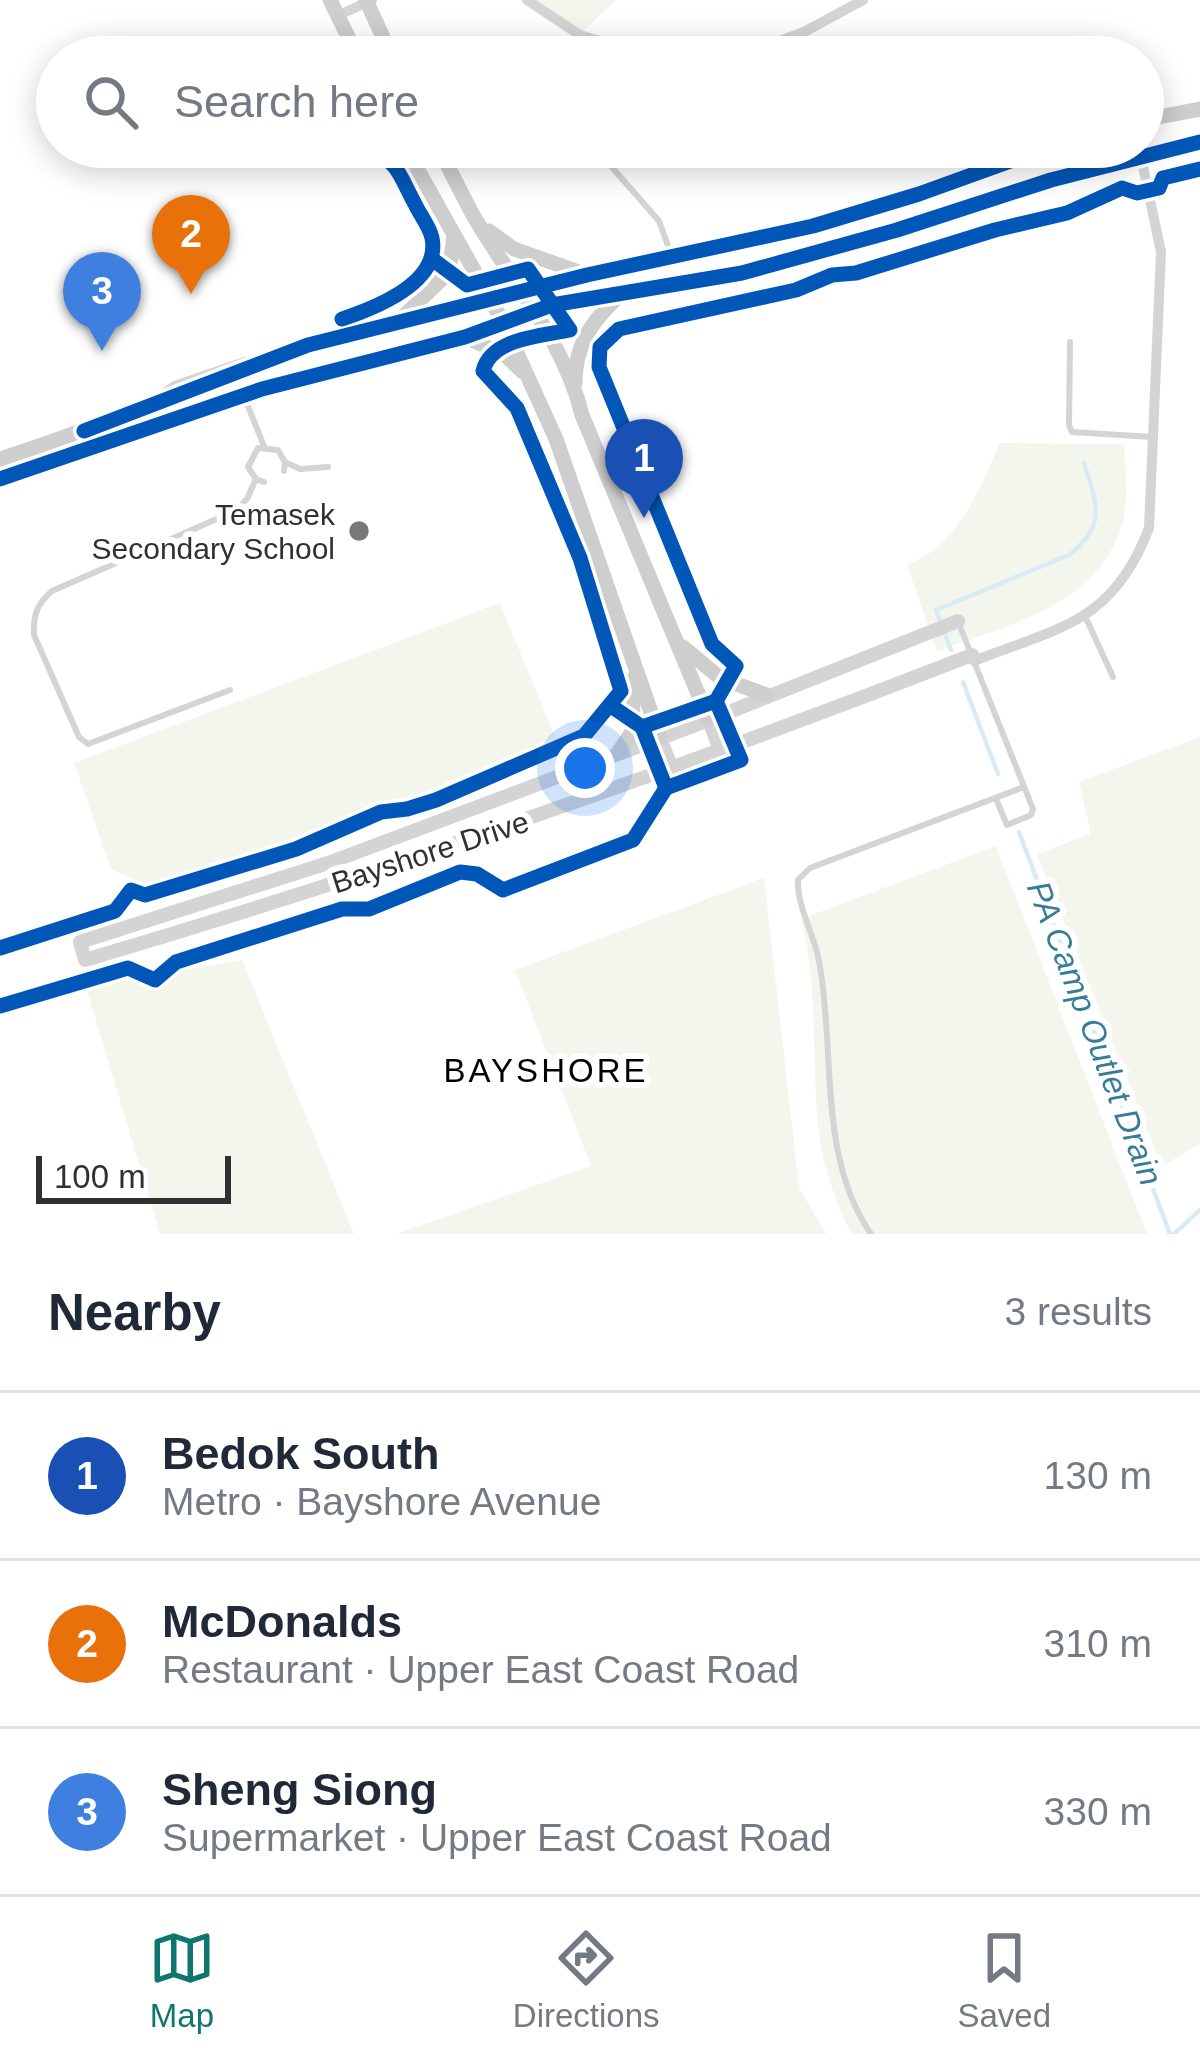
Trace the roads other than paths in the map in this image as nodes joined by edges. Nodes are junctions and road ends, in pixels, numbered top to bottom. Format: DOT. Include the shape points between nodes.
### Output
graph roads {
  1 [pos="527,0"];
  2 [pos="862,0"];
  3 [pos="368,1"];
  4 [pos="333,8"];
  5 [pos="347,36"];
  6 [pos="383,36"];
  7 [pos="583,36"];
  8 [pos="794,36"];
  9 [pos="1200,109"];
  10 [pos="1164,116"];
  11 [pos="1200,142"];
  12 [pos="1164,151"];
  13 [pos="417,168"];
  14 [pos="450,168"];
  15 [pos="613,168"];
  16 [pos="991,168"];
  17 [pos="1098,168"];
  18 [pos="1143,168"];
  19 [pos="474,217"];
  20 [pos="454,234"];
  21 [pos="672,258"];
  22 [pos="587,275"];
  23 [pos="524,292"];
  24 [pos="621,294"];
  25 [pos="490,302"];
  26 [pos="536,310"];
  27 [pos="400,320"];
  28 [pos="503,322"];
  29 [pos="465,337"];
  30 [pos="1070,342"];
  31 [pos="244,360"];
  32 [pos="530,378"];
  33 [pos="575,388"];
  34 [pos="243,395"];
  35 [pos="148,407"];
  36 [pos="1155,437"];
  37 [pos="265,446"];
  38 [pos="0,460"];
  39 [pos="328,466"];
  40 [pos="0,479"];
  41 [pos="1085,616"];
  42 [pos="958,621"];
  43 [pos="676,641"];
  44 [pos="630,651"];
  45 [pos="973,658"];
  46 [pos="1113,677"];
  47 [pos="230,690"];
  48 [pos="766,695"];
  49 [pos="710,720"];
  50 [pos="660,738"];
  51 [pos="722,753"];
  52 [pos="616,754"];
  53 [pos="673,770"];
  54 [pos="1024,787"];
  55 [pos="996,799"];
  56 [pos="98,936"];
  57 [pos="104,955"];
  58 [pos="871,1234"];
  1 -- 7 [label="street"];
  2 -- 8 [label="street"];
  3 -- 4 [label="street"];
  3 -- 6 [label="main road"];
  4 -- 5 [label="main road"];
  9 -- 10 [label="main road"];
  11 -- 12 [label="main road"];
  13 -- 20 [label="main road"];
  14 -- 19 [label="main road"];
  15 -- 21 [label="lane" via="659,221"];
  16 -- 21 [label="main road" via="813,226"];
  17 -- 24 [label="main road" via="742,273"];
  18 -- 36 [label="street" via="1161,252"];
  19 -- 22 [label="main road" via="503,243"];
  19 -- 23 [label="main road"];
  20 -- 25 [label="main road"];
  20 -- 27 [label="main road" via="449,272"];
  21 -- 22 [label="main road"];
  22 -- 23 [label="main road"];
  23 -- 25 [label="main road"];
  23 -- 26 [label="main road"];
  24 -- 26 [label="main road"];
  24 -- 33 [label="main road" via="583,336"];
  25 -- 27 [label="main road"];
  25 -- 28 [label="main road"];
  26 -- 28 [label="main road"];
  26 -- 33 [label="main road"];
  27 -- 35 [label="main road" via="308,345"];
  28 -- 29 [label="main road"];
  28 -- 32 [label="main road"];
  29 -- 32 [label="main road" via="505,355"];
  29 -- 34 [label="main road"];
  30 -- 36 [label="lane" via="1072,432"];
  31 -- 35 [label="lane" via="174,384"];
  32 -- 44 [label="main road"];
  33 -- 43 [label="main road"];
  34 -- 37 [label="lane"];
  34 -- 40 [label="main road"];
  35 -- 38 [label="main road"];
  36 -- 41 [label="street" via="1153,505 1136,562"];
  37 -- 39 [label="lane" via="278,450 284,466"];
  37 -- 47 [label="lane" via="249,460 260,480 235,511 52,591 33,620 88,744"];
  41 -- 45 [label="street"];
  41 -- 46 [label="lane"];
  42 -- 45 [label="lane"];
  42 -- 48 [label="street, Bayshore Drive"];
  43 -- 48 [label="main road" via="720,678"];
  43 -- 49 [label="main road"];
  44 -- 50 [label="main road"];
  44 -- 52 [label="main road" via="632,732"];
  45 -- 51 [label="street, Bayshore Drive"];
  45 -- 54 [label="lane"];
  48 -- 49 [label="street, Bayshore Drive"];
  49 -- 50 [label="street, Bayshore Drive"];
  49 -- 51 [label="street"];
  50 -- 52 [label="street, Bayshore Drive"];
  50 -- 53 [label="street"];
  51 -- 53 [label="street, Bayshore Drive"];
  52 -- 56 [label="street, Bayshore Drive" via="328,863"];
  53 -- 57 [label="street, Bayshore Drive"];
  54 -- 55 [label="lane"];
  54 -- 55 [label="lane" via="1034,809 1009,825"];
  55 -- 58 [label="lane" via="810,868 797,880 825,1001 837,1147"];
  56 -- 57 [label="street"];
  56 -- 57 [label="street, Bayshore Drive" via="80,942 86,960"];
}
